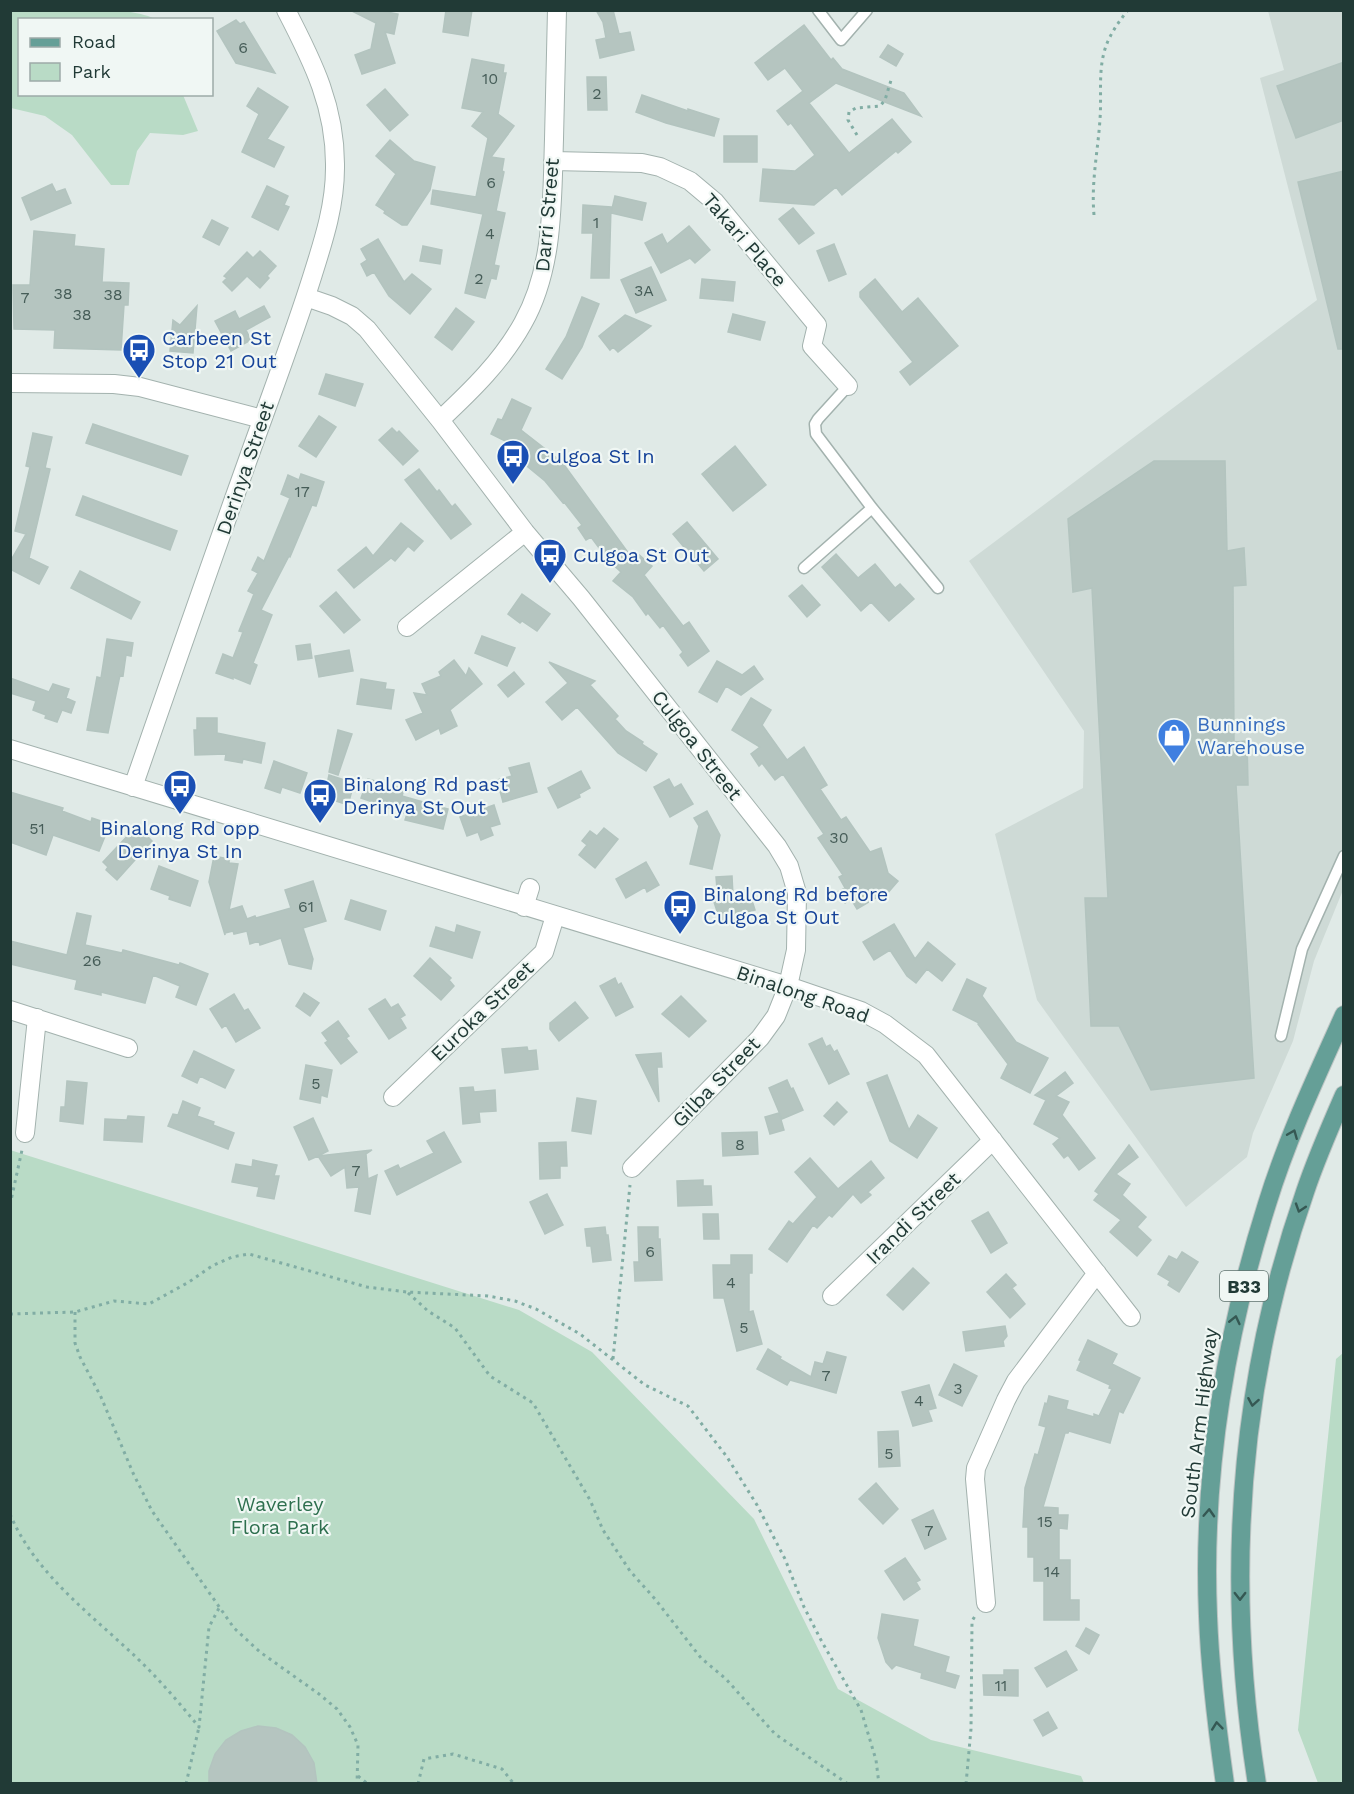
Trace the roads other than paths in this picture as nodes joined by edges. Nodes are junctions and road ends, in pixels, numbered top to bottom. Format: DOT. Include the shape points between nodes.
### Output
graph roads {
  1 [pos="285,10"];
  2 [pos="557,10"];
  3 [pos="818,10"];
  4 [pos="867,10"];
  5 [pos="553,161"];
  6 [pos="306,297"];
  7 [pos="10,383"];
  8 [pos="848,386"];
  9 [pos="262,419"];
  10 [pos="440,420"];
  11 [pos="872,508"];
  12 [pos="525,532"];
  13 [pos="804,568"];
  14 [pos="938,588"];
  15 [pos="407,627"];
  16 [pos="10,749"];
  17 [pos="133,786"];
  18 [pos="1344,856"];
  19 [pos="530,888"];
  20 [pos="524,907"];
  21 [pos="555,916"];
  22 [pos="788,986"];
  23 [pos="10,1010"];
  24 [pos="1344,1015"];
  25 [pos="38,1018"];
  26 [pos="1281,1036"];
  27 [pos="128,1048"];
  28 [pos="1344,1095"];
  29 [pos="393,1097"];
  30 [pos="25,1133"];
  31 [pos="993,1140"];
  32 [pos="632,1168"];
  33 [pos="1097,1273"];
  34 [pos="832,1296"];
  35 [pos="1131,1317"];
  36 [pos="986,1604"];
  37 [pos="1225,1784"];
  38 [pos="1257,1784"];
  1 -- 6 [label="street, Derinya Street" via="324,91 334,147 331,212"];
  2 -- 5 [label="street, Darri Street"];
  3 -- 4 [label="lane" via="841,40"];
  5 -- 8 [label="street, Takari Place" via="642,163 690,181 715,202 817,324 812,346"];
  5 -- 10 [label="street, Darri Street" via="547,256 535,299 498,362"];
  6 -- 9 [label="street, Derinya Street"];
  6 -- 10 [label="street, Culgoa Street" via="360,322"];
  7 -- 9 [label="street" via="140,387"];
  8 -- 11 [label="lane" via="826,407 814,429"];
  9 -- 17 [label="street, Derinya Street"];
  10 -- 12 [label="street, Culgoa Street"];
  11 -- 13 [label="lane"];
  11 -- 14 [label="lane"];
  12 -- 15 [label="street"];
  12 -- 22 [label="street, Culgoa Street" via="581,598 789,866 797,893 796,950"];
  16 -- 17 [label="street, Binalong Road"];
  17 -- 20 [label="street, Binalong Road"];
  18 -- 26 [label="lane" via="1302,949"];
  19 -- 20 [label="street"];
  20 -- 21 [label="street, Binalong Road"];
  21 -- 22 [label="street, Binalong Road"];
  21 -- 29 [label="street, Euroka Street" via="544,952"];
  22 -- 31 [label="street, Binalong Road" via="861,1011 906,1039 944,1075"];
  22 -- 32 [label="street, Gilba Street" via="776,1016 760,1038"];
  23 -- 25 [label="street"];
  37 -- 24 [label="main road, South Arm Highway / B33, one-way" via="1211,1674 1207,1572 1212,1468 1224,1383 1235,1318 1268,1203 1304,1105"];
  25 -- 27 [label="street"];
  25 -- 30 [label="street"];
  28 -- 38 [label="main road, B33, one-way" via="1288,1245 1250,1421 1242,1506 1240,1607"];
  31 -- 33 [label="street, Binalong Road"];
  31 -- 34 [label="street, Irandi Street"];
  33 -- 35 [label="street, Binalong Road"];
  33 -- 36 [label="street" via="1016,1381 976,1468"];
}
